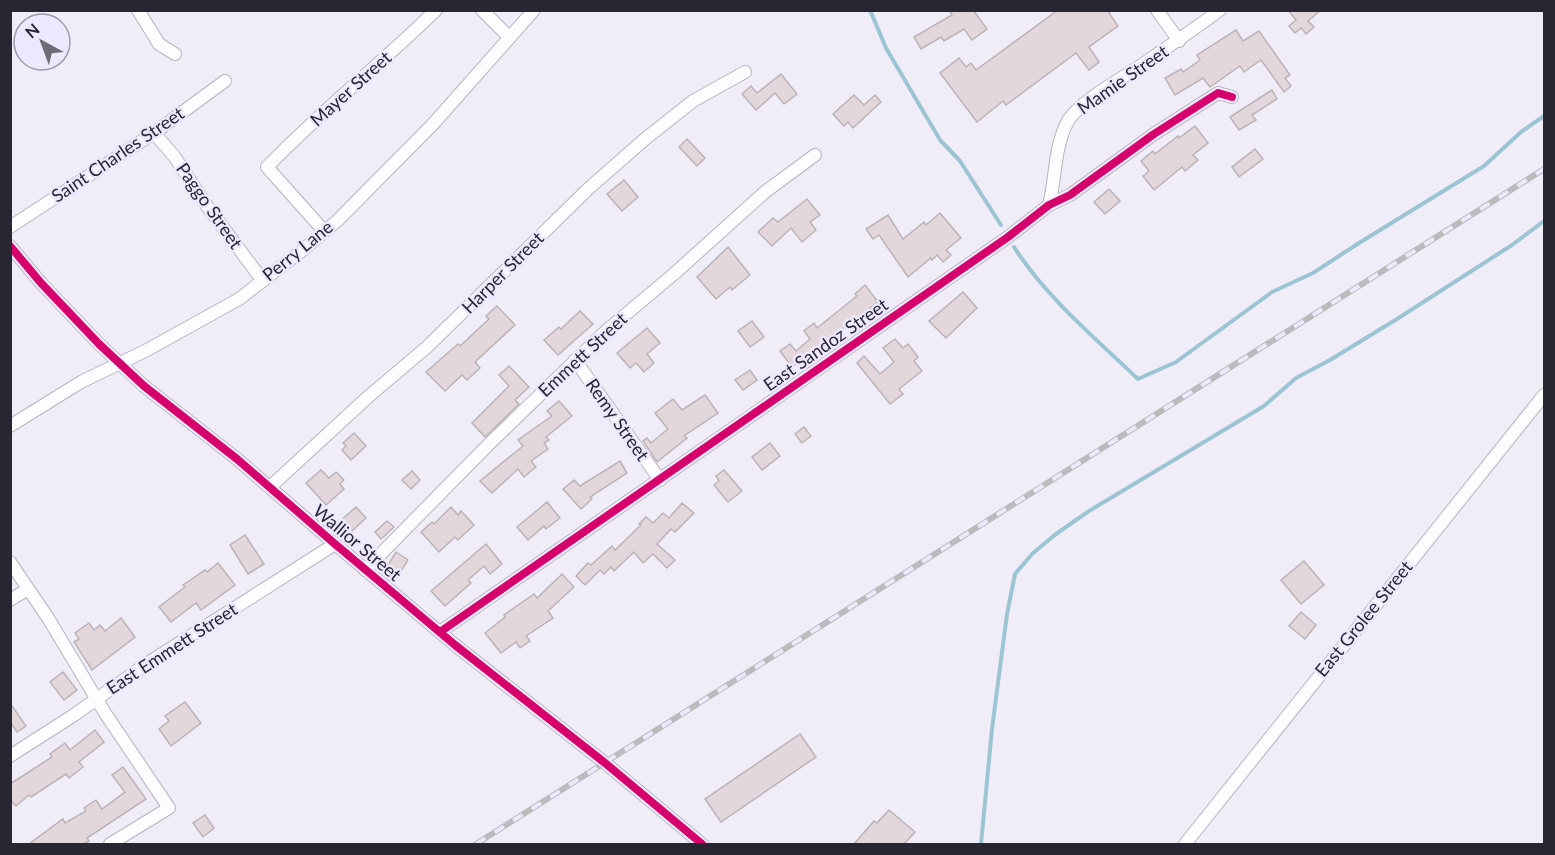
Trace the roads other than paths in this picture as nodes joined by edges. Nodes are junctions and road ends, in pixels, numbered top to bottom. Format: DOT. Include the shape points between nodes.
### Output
graph roads {
  1 [pos="138,10"];
  2 [pos="436,10"];
  3 [pos="482,10"];
  4 [pos="534,10"];
  5 [pos="1157,10"];
  6 [pos="1221,10"];
  7 [pos="509,37"];
  8 [pos="1179,41"];
  9 [pos="175,54"];
  10 [pos="745,72"];
  11 [pos="225,81"];
  12 [pos="1232,97"];
  13 [pos="154,133"];
  14 [pos="815,155"];
  15 [pos="1049,205"];
  16 [pos="10,227"];
  17 [pos="324,231"];
  18 [pos="10,246"];
  19 [pos="15,261"];
  20 [pos="262,281"];
  21 [pos="575,360"];
  22 [pos="118,363"];
  23 [pos="1545,395"];
  24 [pos="10,426"];
  25 [pos="660,480"];
  26 [pos="270,487"];
  27 [pos="334,544"];
  28 [pos="10,562"];
  29 [pos="365,570"];
  30 [pos="28,589"];
  31 [pos="10,600"];
  32 [pos="440,632"];
  33 [pos="96,698"];
  34 [pos="10,756"];
  35 [pos="110,844"];
  36 [pos="702,844"];
  37 [pos="1185,844"];
  1 -- 9 [label="street" via="159,44"];
  2 -- 17 [label="street, Mayer Street" via="267,167"];
  3 -- 7 [label="street"];
  4 -- 7 [label="street, Perry Lane"];
  5 -- 8 [label="street"];
  6 -- 8 [label="street, Mamie Street"];
  7 -- 17 [label="street, Perry Lane" via="441,116"];
  8 -- 15 [label="street, Mamie Street" via="1104,90 1069,119 1058,147"];
  10 -- 26 [label="street, Harper Street" via="693,101 637,146 427,347"];
  11 -- 13 [label="street, Saint Charles Street"];
  12 -- 15 [label="street, East Sandoz Street" via="1218,93 1204,101 1070,195"];
  13 -- 16 [label="street, Saint Charles Street"];
  13 -- 20 [label="street, Paggo Street"];
  14 -- 21 [label="street, Emmett Street" via="765,192"];
  15 -- 25 [label="street, East Sandoz Street"];
  17 -- 20 [label="street, Perry Lane"];
  18 -- 19 [label="street, Wallior Street"];
  19 -- 22 [label="street, Wallior Street"];
  20 -- 22 [label="street, Perry Lane" via="239,299"];
  21 -- 25 [label="street, Remy Street"];
  21 -- 29 [label="street, Emmett Street"];
  22 -- 24 [label="street, Perry Lane"];
  22 -- 26 [label="street, Wallior Street"];
  23 -- 37 [label="street, East Grolee Street"];
  25 -- 32 [label="street, East Sandoz Street"];
  26 -- 27 [label="street, Wallior Street"];
  27 -- 29 [label="street, Wallior Street"];
  27 -- 33 [label="street, East Emmett Street"];
  28 -- 30 [label="street"];
  29 -- 32 [label="street, Wallior Street"];
  30 -- 31 [label="street"];
  30 -- 33 [label="street"];
  32 -- 36 [label="street, Wallior Street"];
  33 -- 34 [label="street, East Emmett Street"];
  33 -- 35 [label="street" via="169,808"];
}
